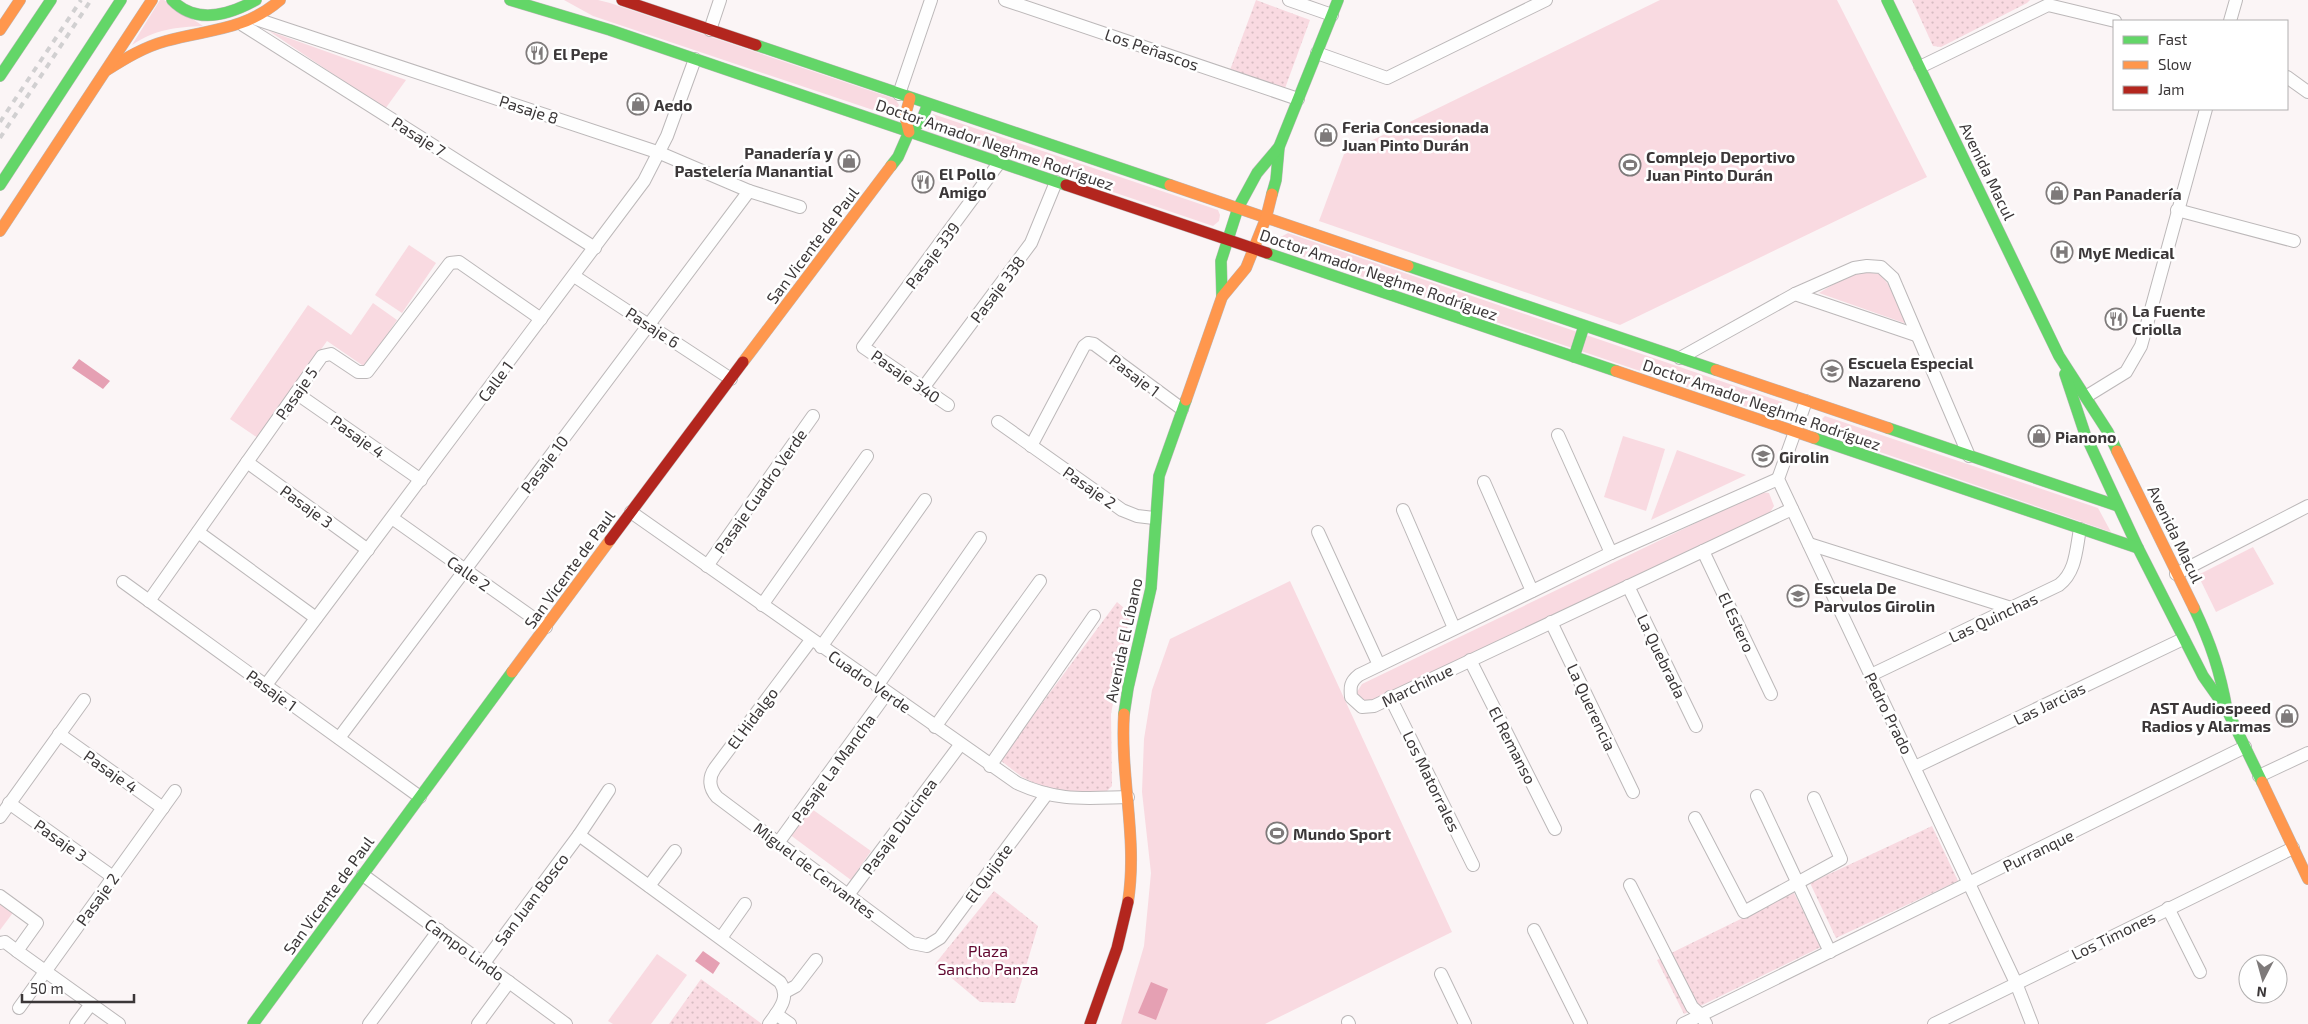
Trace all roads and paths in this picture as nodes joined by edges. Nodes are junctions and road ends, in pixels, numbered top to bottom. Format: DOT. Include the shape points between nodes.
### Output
graph roads {
  1 [pos="20,0"];
  2 [pos="51,0"];
  3 [pos="121,0"];
  4 [pos="152,0"];
  5 [pos="172,0"];
  6 [pos="256,0"];
  7 [pos="280,0"];
  8 [pos="510,0"];
  9 [pos="551,0"];
  10 [pos="622,0"];
  11 [pos="720,0"];
  12 [pos="931,0"];
  13 [pos="1005,0"];
  14 [pos="1289,0"];
  15 [pos="1338,0"];
  16 [pos="1546,0"];
  17 [pos="1887,0"];
  18 [pos="2236,0"];
  19 [pos="2047,3"];
  20 [pos="1332,15"];
  21 [pos="256,19"];
  22 [pos="2113,20"];
  23 [pos="2230,20"];
  24 [pos="244,25"];
  25 [pos="0,30"];
  26 [pos="610,30"];
  27 [pos="710,30"];
  28 [pos="1317,53"];
  29 [pos="694,59"];
  30 [pos="1920,68"];
  31 [pos="107,70"];
  32 [pos="0,76"];
  33 [pos="2288,78"];
  34 [pos="2308,92"];
  35 [pos="905,96"];
  36 [pos="1298,99"];
  37 [pos="928,104"];
  38 [pos="2206,110"];
  39 [pos="910,132"];
  40 [pos="1279,147"];
  41 [pos="660,153"];
  42 [pos="999,163"];
  43 [pos="1056,182"];
  44 [pos="0,185"];
  45 [pos="749,191"];
  46 [pos="800,207"];
  47 [pos="1238,208"];
  48 [pos="2178,210"];
  49 [pos="1266,218"];
  50 [pos="0,231"];
  51 [pos="1227,240"];
  52 [pos="2294,241"];
  53 [pos="595,248"];
  54 [pos="1254,249"];
  55 [pos="574,276"];
  56 [pos="1795,294"];
  57 [pos="1222,297"];
  58 [pos="541,319"];
  59 [pos="649,325"];
  60 [pos="1584,326"];
  61 [pos="1916,335"];
  62 [pos="863,347"];
  63 [pos="2059,356"];
  64 [pos="1574,357"];
  65 [pos="1680,358"];
  66 [pos="731,379"];
  67 [pos="923,388"];
  68 [pos="296,393"];
  69 [pos="2087,396"];
  70 [pos="1806,401"];
  71 [pos="948,405"];
  72 [pos="1182,409"];
  73 [pos="813,416"];
  74 [pos="998,422"];
  75 [pos="1795,432"];
  76 [pos="1558,434"];
  77 [pos="1031,446"];
  78 [pos="868,456"];
  79 [pos="1969,456"];
  80 [pos="247,462"];
  81 [pos="1778,479"];
  82 [pos="421,480"];
  83 [pos="1484,482"];
  84 [pos="925,500"];
  85 [pos="2118,506"];
  86 [pos="2308,506"];
  87 [pos="1792,509"];
  88 [pos="1403,510"];
  89 [pos="630,512"];
  90 [pos="392,518"];
  91 [pos="1154,518"];
  92 [pos="2080,529"];
  93 [pos="2154,529"];
  94 [pos="198,532"];
  95 [pos="1318,532"];
  96 [pos="980,538"];
  97 [pos="1809,544"];
  98 [pos="2138,548"];
  99 [pos="368,550"];
  100 [pos="1703,551"];
  101 [pos="1610,553"];
  102 [pos="707,566"];
  103 [pos="465,570"];
  104 [pos="2176,574"];
  105 [pos="123,582"];
  106 [pos="1040,582"];
  107 [pos="1628,586"];
  108 [pos="1532,591"];
  109 [pos="149,601"];
  110 [pos="762,605"];
  111 [pos="2011,608"];
  112 [pos="1094,616"];
  113 [pos="316,618"];
  114 [pos="1551,622"];
  115 [pos="546,627"];
  116 [pos="1454,628"];
  117 [pos="2183,640"];
  118 [pos="816,643"];
  119 [pos="1470,660"];
  120 [pos="1379,665"];
  121 [pos="1871,675"];
  122 [pos="266,685"];
  123 [pos="882,690"];
  124 [pos="1771,694"];
  125 [pos="1390,697"];
  126 [pos="84,700"];
  127 [pos="2227,710"];
  128 [pos="1696,726"];
  129 [pos="935,727"];
  130 [pos="59,734"];
  131 [pos="338,738"];
  132 [pos="960,745"];
  133 [pos="2245,747"];
  134 [pos="2308,753"];
  135 [pos="990,766"];
  136 [pos="1915,767"];
  137 [pos="2259,776"];
  138 [pos="710,784"];
  139 [pos="609,790"];
  140 [pos="175,791"];
  141 [pos="1632,792"];
  142 [pos="1046,795"];
  143 [pos="1757,796"];
  144 [pos="420,797"];
  145 [pos="1128,797"];
  146 [pos="1814,798"];
  147 [pos="9,804"];
  148 [pos="163,808"];
  149 [pos="0,816"];
  150 [pos="1695,818"];
  151 [pos="1555,829"];
  152 [pos="579,835"];
  153 [pos="778,843"];
  154 [pos="2293,848"];
  155 [pos="675,851"];
  156 [pos="1473,865"];
  157 [pos="363,874"];
  158 [pos="113,877"];
  159 [pos="2308,879"];
  160 [pos="1798,882"];
  161 [pos="1969,883"];
  162 [pos="1630,885"];
  163 [pos="650,886"];
  164 [pos="848,895"];
  165 [pos="0,896"];
  166 [pos="745,904"];
  167 [pos="2168,908"];
  168 [pos="439,930"];
  169 [pos="1534,930"];
  170 [pos="721,938"];
  171 [pos="0,943"];
  172 [pos="927,946"];
  173 [pos="17,951"];
  174 [pos="1830,952"];
  175 [pos="816,960"];
  176 [pos="484,963"];
  177 [pos="46,971"];
  178 [pos="2200,972"];
  179 [pos="1441,974"];
  180 [pos="509,982"];
  181 [pos="2016,983"];
  182 [pos="785,992"];
  183 [pos="91,1004"];
  184 [pos="20,1008"];
  185 [pos="772,1019"];
  186 [pos="1703,1020"];
  187 [pos="76,1024"];
  188 [pos="119,1024"];
  189 [pos="253,1024"];
  190 [pos="369,1024"];
  191 [pos="478,1024"];
  192 [pos="566,1024"];
  193 [pos="790,1024"];
  194 [pos="1090,1024"];
  195 [pos="1465,1024"];
  196 [pos="1581,1024"];
  197 [pos="1683,1024"];
  198 [pos="1934,1024"];
  199 [pos="2032,1024"];
  1 -- 25 [label="main road"];
  2 -- 32 [label="main road"];
  3 -- 44 [label="main road"];
  4 -- 31 [label="main road"];
  5 -- 6 [label="main road" via="187,12 202,16 233,11"];
  7 -- 21 [label="main road"];
  8 -- 26 [label="main road, Doctor Amador Neghme Rodríguez"];
  9 -- 26 [label="main road, Doctor Amador Neghme Rodríguez"];
  10 -- 27 [label="main road, Doctor Amador Neghme Rodríguez"];
  11 -- 27 [label="street"];
  12 -- 35 [label="street"];
  13 -- 36 [label="street, Los Peñascos"];
  14 -- 20 [label="street"];
  15 -- 20 [label="main road, Avenida El Líbano"];
  16 -- 28 [label="street" via="1387,78"];
  17 -- 30 [label="main road, Avenida Macul"];
  18 -- 23 [label="street"];
  19 -- 22 [label="street"];
  19 -- 30 [label="street"];
  20 -- 28 [label="main road, Avenida El Líbano"];
  21 -- 24 [label="main road"];
  21 -- 41 [label="street, Pasaje 8"];
  24 -- 31 [label="main road" via="164,42 129,56"];
  24 -- 53 [label="street, Pasaje 7"];
  26 -- 29 [label="main road, Doctor Amador Neghme Rodríguez"];
  27 -- 35 [label="main road, Doctor Amador Neghme Rodríguez"];
  28 -- 36 [label="main road, Avenida El Líbano"];
  29 -- 39 [label="main road, Doctor Amador Neghme Rodríguez"];
  29 -- 41 [label="street, Calle 1"];
  30 -- 63 [label="main road, Avenida Macul"];
  31 -- 50 [label="main road"];
  33 -- 34 [label="street"];
  35 -- 37 [label="main road, Doctor Amador Neghme Rodríguez"];
  35 -- 39 [label="main road" via="905,116"];
  36 -- 40 [label="main road, Avenida El Líbano"];
  37 -- 39 [label="main road, San Vicente de Paul" via="921,122"];
  37 -- 47 [label="main road, Doctor Amador Neghme Rodríguez"];
  38 -- 48 [label="street"];
  39 -- 42 [label="main road, Doctor Amador Neghme Rodríguez"];
  39 -- 66 [label="main road, San Vicente de Paul" via="898,157"];
  40 -- 47 [label="main road, Avenida El Líbano" via="1257,173"];
  40 -- 49 [label="main road, Avenida El Líbano" via="1276,180"];
  41 -- 45 [label="street, Pasaje 8"];
  41 -- 53 [label="street, Calle 1" via="644,181"];
  42 -- 43 [label="main road, Doctor Amador Neghme Rodríguez"];
  42 -- 62 [label="street, Pasaje 339"];
  43 -- 51 [label="main road, Doctor Amador Neghme Rodríguez"];
  43 -- 67 [label="street, Pasaje 338" via="1031,243"];
  45 -- 46 [label="street, Pasaje 8"];
  45 -- 59 [label="street, Pasaje 10"];
  47 -- 49 [label="main road, Doctor Amador Neghme Rodríguez"];
  47 -- 51 [label="main road, Avenida El Líbano"];
  48 -- 52 [label="street"];
  48 -- 69 [label="street" via="2136,358 2121,377"];
  49 -- 54 [label="main road, Avenida El Líbano"];
  49 -- 60 [label="main road, Doctor Amador Neghme Rodríguez"];
  51 -- 54 [label="main road, Doctor Amador Neghme Rodríguez"];
  51 -- 57 [label="main road, Avenida El Líbano" via="1221,261"];
  53 -- 55 [label="street, Calle 1"];
  54 -- 57 [label="main road, Avenida El Líbano" via="1246,268"];
  54 -- 64 [label="main road, Doctor Amador Neghme Rodríguez"];
  55 -- 58 [label="street, Calle 1"];
  55 -- 59 [label="street, Pasaje 6"];
  56 -- 61 [label="street"];
  56 -- 61 [label="street" via="1854,268 1881,267 1893,278"];
  56 -- 65 [label="street"];
  57 -- 72 [label="main road, Avenida El Líbano"];
  58 -- 68 [label="street, Pasaje 5" via="462,264 454,262 447,266 370,370 361,374 335,356 324,354"];
  58 -- 82 [label="street, Calle 1"];
  59 -- 66 [label="street, Pasaje 6"];
  59 -- 103 [label="street, Pasaje 10"];
  60 -- 64 [label="main road"];
  60 -- 65 [label="main road, Doctor Amador Neghme Rodríguez"];
  61 -- 79 [label="street"];
  62 -- 67 [label="street, Pasaje 340"];
  63 -- 69 [label="main road, Avenida Macul"];
  63 -- 85 [label="main road, Avenida Macul" via="2085,434"];
  64 -- 75 [label="main road, Doctor Amador Neghme Rodríguez"];
  65 -- 70 [label="main road, Doctor Amador Neghme Rodríguez"];
  66 -- 89 [label="main road, San Vicente de Paul"];
  67 -- 71 [label="street, Pasaje 340"];
  68 -- 80 [label="street, Pasaje 5"];
  68 -- 82 [label="street, Pasaje 4"];
  69 -- 93 [label="main road, Avenida Macul" via="2119,453"];
  70 -- 75 [label="street"];
  70 -- 79 [label="main road, Doctor Amador Neghme Rodríguez"];
  72 -- 77 [label="street, Pasaje 1" via="1094,344 1088,343"];
  72 -- 91 [label="main road, Avenida El Líbano" via="1159,476"];
  73 -- 102 [label="street, Pasaje Cuadro Verde"];
  74 -- 77 [label="street, Pasaje 2"];
  75 -- 81 [label="street"];
  75 -- 92 [label="main road, Doctor Amador Neghme Rodríguez"];
  76 -- 101 [label="street"];
  77 -- 91 [label="street, Pasaje 2" via="1122,510"];
  78 -- 110 [label="street"];
  79 -- 85 [label="main road, Doctor Amador Neghme Rodríguez"];
  80 -- 94 [label="street, Pasaje 5"];
  80 -- 99 [label="street, Pasaje 3"];
  81 -- 87 [label="street, Pedro Prado"];
  81 -- 101 [label="street, Marchihue"];
  82 -- 90 [label="street, Calle 1"];
  83 -- 108 [label="street"];
  84 -- 118 [label="street"];
  85 -- 93 [label="main road, Doctor Amador Neghme Rodríguez" via="2143,519"];
  85 -- 98 [label="main road, Avenida Macul"];
  86 -- 104 [label="street"];
  87 -- 97 [label="street, Pedro Prado"];
  87 -- 100 [label="street, Marchihue"];
  88 -- 116 [label="street"];
  89 -- 102 [label="street, Cuadro Verde"];
  89 -- 115 [label="main road, San Vicente de Paul"];
  90 -- 99 [label="street, Calle 1"];
  90 -- 103 [label="street, Calle 2"];
  91 -- 145 [label="main road, Avenida El Líbano" via="1152,586 1127,690 1124,719"];
  92 -- 98 [label="main road, Doctor Amador Neghme Rodríguez"];
  92 -- 111 [label="street, Las Quinchas" via="2068,578 2059,586"];
  93 -- 104 [label="main road, Avenida Macul"];
  94 -- 109 [label="street, Pasaje 5"];
  94 -- 113 [label="street"];
  95 -- 120 [label="street"];
  96 -- 123 [label="street"];
  97 -- 111 [label="street"];
  97 -- 121 [label="street, Pedro Prado"];
  98 -- 117 [label="main road, Avenida Macul"];
  99 -- 113 [label="street, Calle 1"];
  100 -- 107 [label="street, Marchihue"];
  100 -- 124 [label="street, El Estero"];
  101 -- 108 [label="street, Marchihue"];
  102 -- 110 [label="street, Cuadro Verde"];
  103 -- 115 [label="street, Calle 2"];
  103 -- 131 [label="street, Pasaje 10"];
  104 -- 127 [label="main road, Avenida Macul" via="2208,637 2221,674"];
  105 -- 109 [label="street, Pasaje 1"];
  106 -- 129 [label="street"];
  107 -- 114 [label="street, Marchihue"];
  107 -- 128 [label="street, La Quebrada"];
  108 -- 116 [label="street, Marchihue"];
  109 -- 122 [label="street, Pasaje 1"];
  110 -- 118 [label="street, Cuadro Verde"];
  111 -- 121 [label="street, Las Quinchas"];
  112 -- 135 [label="street"];
  113 -- 122 [label="street, Calle 1"];
  114 -- 119 [label="street, Marchihue"];
  114 -- 141 [label="street, La Querencia"];
  115 -- 144 [label="main road, San Vicente de Paul"];
  116 -- 120 [label="street, Marchihue"];
  117 -- 127 [label="main road, Avenida Macul"];
  117 -- 136 [label="street, Las Jarcias"];
  118 -- 123 [label="street, Cuadro Verde"];
  118 -- 138 [label="street, El Hidalgo" via="800,655 715,768"];
  119 -- 125 [label="street, Marchihue"];
  119 -- 151 [label="street, El Remanso"];
  120 -- 125 [label="street, Marchihue" via="1352,680 1351,697 1362,707 1374,706"];
  121 -- 136 [label="street, Pedro Prado"];
  122 -- 131 [label="street, Pasaje 1"];
  123 -- 129 [label="street, Cuadro Verde"];
  123 -- 153 [label="street, Pasaje La Mancha"];
  125 -- 156 [label="street, Los Matorrales"];
  126 -- 130 [label="street"];
  127 -- 133 [label="main road, Avenida Macul"];
  129 -- 132 [label="street, Cuadro Verde"];
  130 -- 147 [label="street"];
  130 -- 148 [label="street, Pasaje 4"];
  131 -- 144 [label="street, Pasaje 1"];
  132 -- 135 [label="street, Cuadro Verde"];
  132 -- 164 [label="street, Pasaje Dulcinea"];
  133 -- 137 [label="main road, Avenida Macul"];
  133 -- 161 [label="street, Purranque"];
  134 -- 137 [label="street"];
  135 -- 142 [label="street, Cuadro Verde" via="1017,783"];
  136 -- 161 [label="street, Pedro Prado"];
  137 -- 154 [label="main road, Avenida Macul"];
  138 -- 153 [label="street, Miguel de Cervantes" via="717,797"];
  139 -- 152 [label="street, San Juan Bosco"];
  140 -- 148 [label="street, Pasaje 2"];
  142 -- 145 [label="street, Cuadro Verde"];
  142 -- 172 [label="street, El Quijote" via="940,938"];
  143 -- 160 [label="street"];
  144 -- 157 [label="main road, San Vicente de Paul"];
  145 -- 194 [label="main road, Avenida El Líbano" via="1132,862 1128,902 1111,970"];
  146 -- 160 [label="street" via="1841,860"];
  147 -- 149 [label="street"];
  147 -- 158 [label="street, Pasaje 3"];
  148 -- 158 [label="street, Pasaje 2"];
  150 -- 160 [label="street" via="1744,912"];
  152 -- 163 [label="street"];
  152 -- 176 [label="street, San Juan Bosco"];
  153 -- 164 [label="street, Miguel de Cervantes"];
  154 -- 159 [label="main road, Avenida Macul"];
  154 -- 167 [label="street, Los Timones"];
  155 -- 163 [label="street"];
  157 -- 168 [label="street, Campo Lindo"];
  157 -- 189 [label="main road, San Vicente de Paul"];
  158 -- 177 [label="street, Pasaje 2"];
  160 -- 174 [label="street"];
  161 -- 174 [label="street, Purranque"];
  161 -- 181 [label="street, Pedro Prado"];
  162 -- 186 [label="street" via="1692,1007"];
  163 -- 170 [label="street"];
  164 -- 172 [label="street, Miguel de Cervantes" via="912,943"];
  165 -- 173 [label="street" via="37,923"];
  166 -- 170 [label="street"];
  167 -- 178 [label="street"];
  167 -- 181 [label="street, Los Timones"];
  168 -- 176 [label="street, Campo Lindo"];
  168 -- 190 [label="street"];
  169 -- 196 [label="street"];
  170 -- 182 [label="street" via="776,979"];
  171 -- 173 [label="street" via="5,942"];
  173 -- 177 [label="street"];
  174 -- 186 [label="street, Purranque"];
  175 -- 182 [label="street" via="796,986"];
  176 -- 180 [label="street, Campo Lindo"];
  177 -- 183 [label="street"];
  177 -- 184 [label="street, Pasaje 2"];
  179 -- 195 [label="street"];
  180 -- 191 [label="street"];
  180 -- 192 [label="street, Campo Lindo"];
  181 -- 198 [label="street, Los Timones"];
  181 -- 199 [label="street, Pedro Prado"];
  182 -- 185 [label="street" via="783,1003"];
  183 -- 187 [label="street"];
  183 -- 188 [label="street"];
  185 -- 193 [label="street"];
  186 -- 197 [label="street, Purranque"];
}
